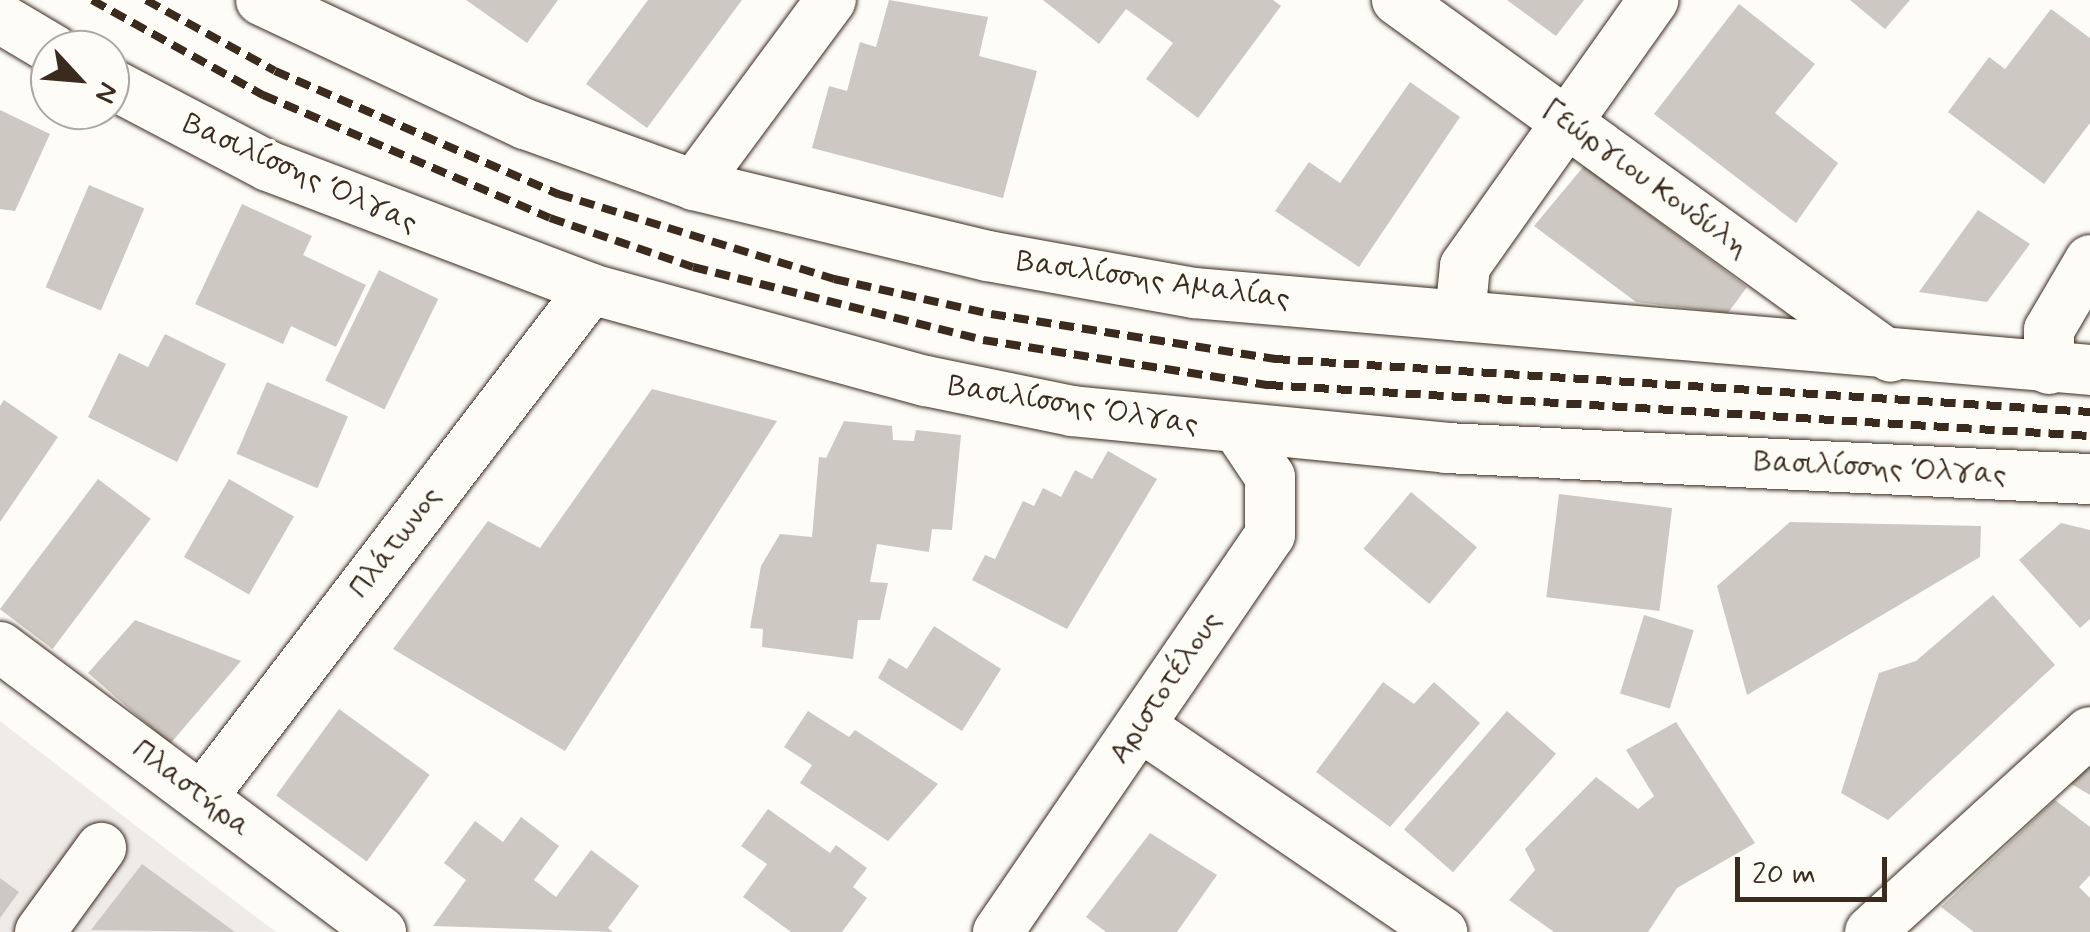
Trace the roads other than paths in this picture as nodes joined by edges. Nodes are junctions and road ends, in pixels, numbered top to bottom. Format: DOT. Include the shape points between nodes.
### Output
graph roads {
  1 [pos="261,0"];
  2 [pos="831,0"];
  3 [pos="1397,0"];
  4 [pos="1654,0"];
  5 [pos="0,18"];
  6 [pos="30,36"];
  7 [pos="130,94"];
  8 [pos="1564,122"];
  9 [pos="694,186"];
  10 [pos="2090,260"];
  11 [pos="591,289"];
  12 [pos="1460,316"];
  13 [pos="1892,358"];
  14 [pos="2069,369"];
  15 [pos="1240,432"];
  16 [pos="2090,479"];
  17 [pos="0,647"];
  18 [pos="1140,726"];
  19 [pos="2090,732"];
  20 [pos="202,797"];
  21 [pos="101,848"];
  22 [pos="40,932"];
  23 [pos="381,932"];
  24 [pos="998,932"];
  25 [pos="1442,932"];
  26 [pos="1870,932"];
  1 -- 9 [label="street, Βασιλίσσης Αμαλίας" via="525,124"];
  2 -- 9 [label="street"];
  3 -- 8 [label="street, Γεώργιου Κονδύλη"];
  4 -- 8 [label="street"];
  5 -- 6 [label="street"];
  7 -- 11 [label="street, Βασιλίσσης Όλγας" via="285,174"];
  8 -- 12 [label="street" via="1465,266"];
  8 -- 13 [label="street, Γεώργιου Κονδύλη"];
  9 -- 12 [label="street, Βασιλίσσης Αμαλίας" via="809,218 1194,293"];
  10 -- 14 [label="street" via="2049,330"];
  11 -- 15 [label="street, Βασιλίσσης Όλγας" via="926,381 1072,411"];
  11 -- 20 [label="street, Πλάτωνος"];
  12 -- 13 [label="street, Βασιλίσσης Αμαλίας"];
  13 -- 14 [label="street, Βασιλίσσης Αμαλίας"];
  15 -- 16 [label="street, Βασιλίσσης Όλγας"];
  15 -- 18 [label="street, Αριστοτέλους" via="1270,477 1270,534"];
  17 -- 20 [label="street, Πλαστήρα"];
  18 -- 24 [label="street, Αριστοτέλους"];
  18 -- 25 [label="street"];
  19 -- 26 [label="street"];
  20 -- 23 [label="street, Πλαστήρα"];
  21 -- 22 [label="street"];
}
